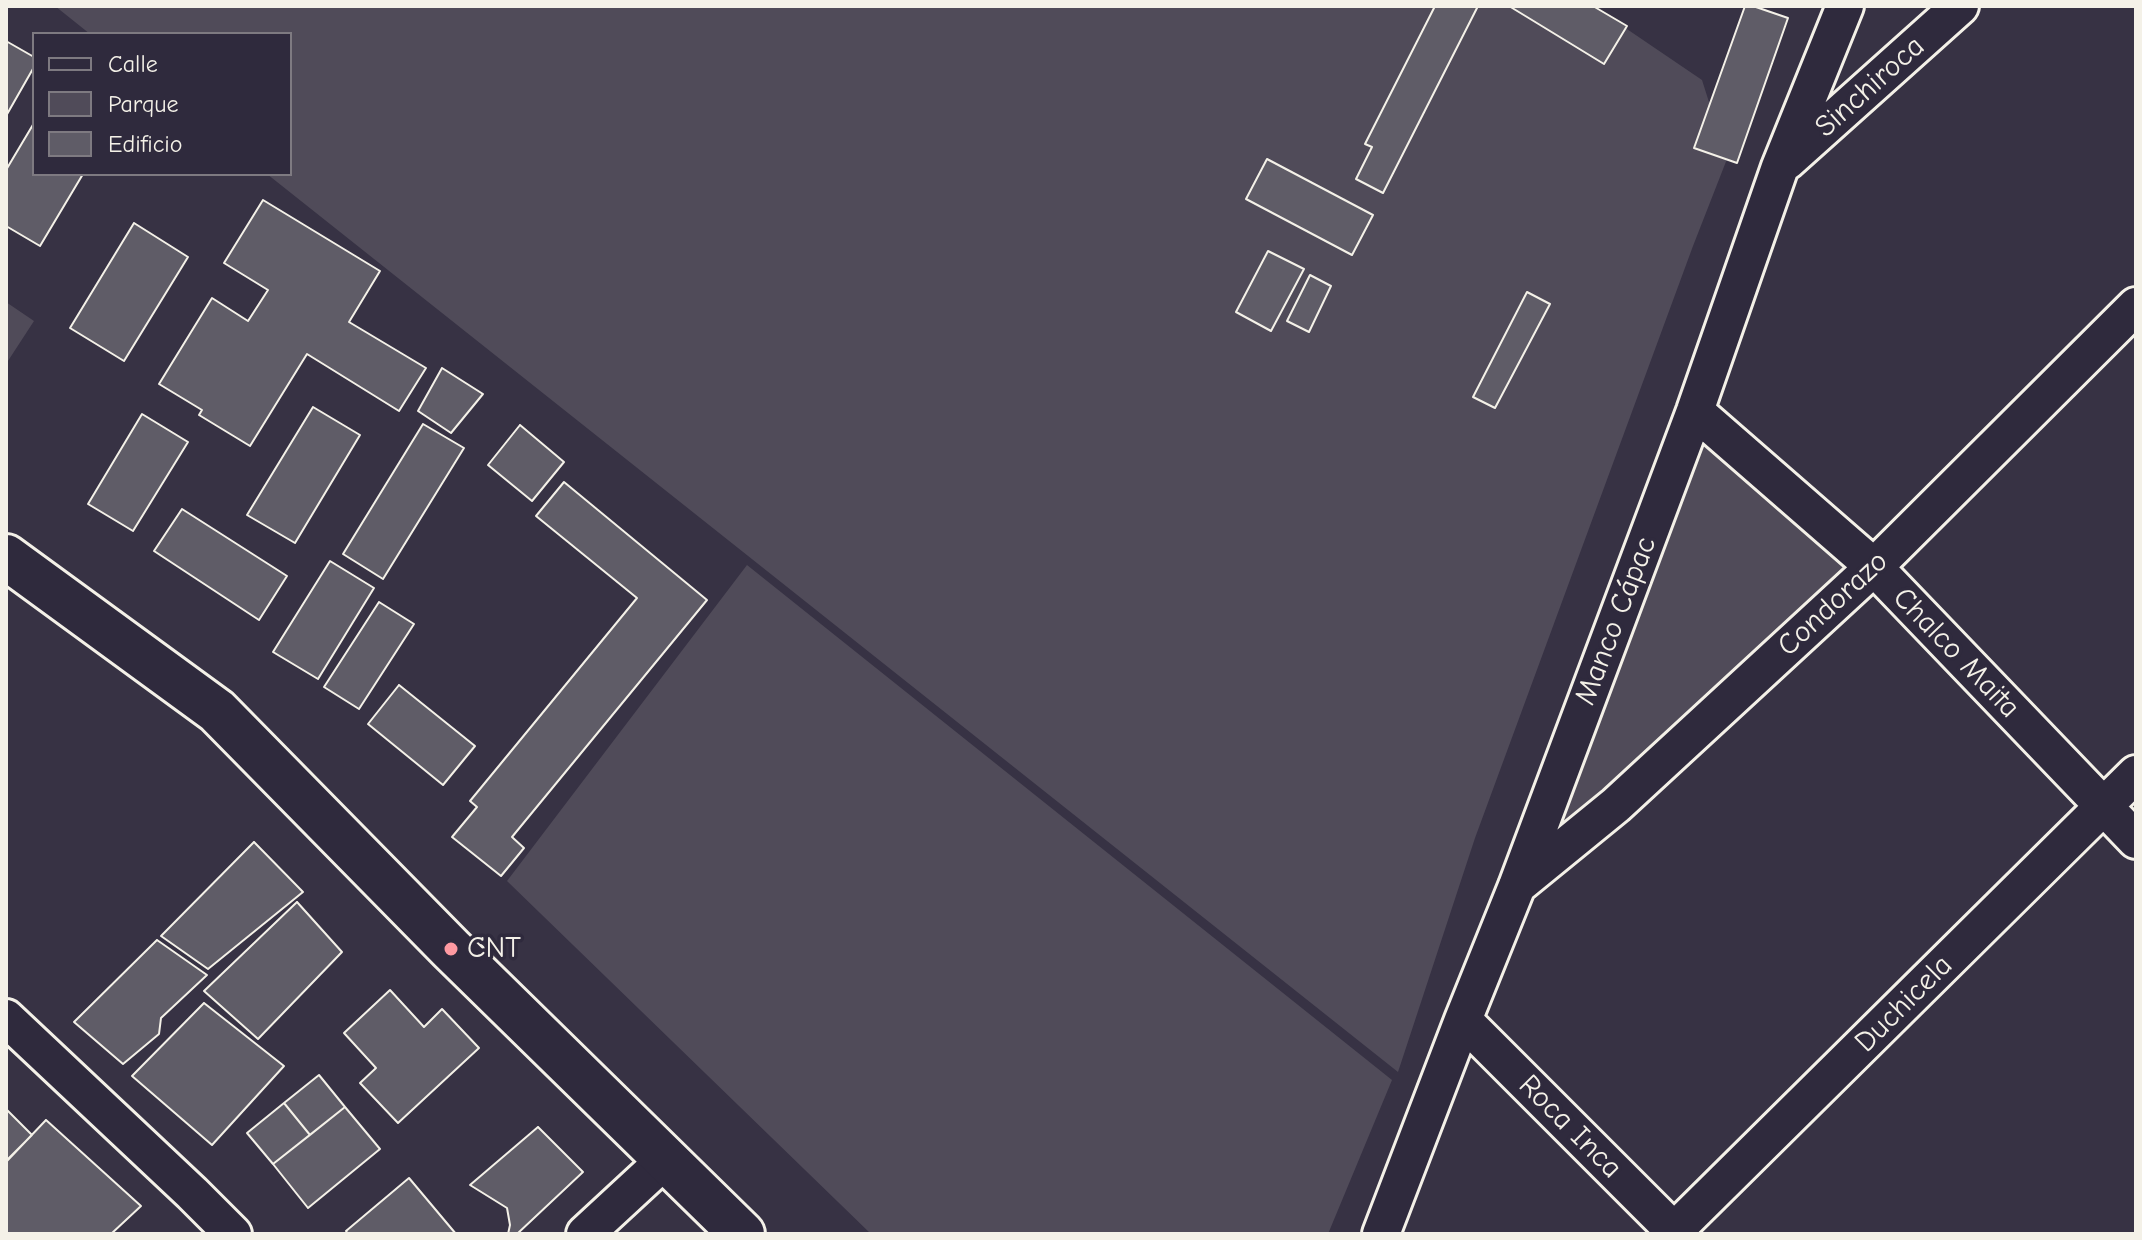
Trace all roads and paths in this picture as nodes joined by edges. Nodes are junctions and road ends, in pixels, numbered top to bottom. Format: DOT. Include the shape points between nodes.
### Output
graph roads {
  1 [pos="1845,6"];
  2 [pos="1960,6"];
  3 [pos="1780,167"];
  4 [pos="2136,306"];
  5 [pos="1695,411"];
  6 [pos="6,557"];
  7 [pos="1874,567"];
  8 [pos="2136,774"];
  9 [pos="2103,806"];
  10 [pos="2136,840"];
  11 [pos="1517,886"];
  12 [pos="6,1018"];
  13 [pos="1463,1020"];
  14 [pos="665,1160"];
  15 [pos="1674,1233"];
  16 [pos="233,1234"];
  17 [pos="585,1234"];
  18 [pos="742,1234"];
  19 [pos="1381,1234"];
  1 -- 3 [label="street, Manco Cápac"];
  2 -- 3 [label="street, Sinchiroca"];
  3 -- 5 [label="street, Manco Cápac"];
  4 -- 7 [label="street, Condorazo"];
  5 -- 7 [label="street, Chalco Maita"];
  5 -- 11 [label="street, Manco Cápac"];
  6 -- 14 [label="street" via="217,711"];
  7 -- 9 [label="street, Chalco Maita"];
  7 -- 11 [label="street, Condorazo" via="1616,805"];
  8 -- 9 [label="street, Duchicela"];
  9 -- 10 [label="street, Chalco Maita"];
  9 -- 15 [label="street, Duchicela"];
  11 -- 13 [label="street, Manco Cápac"];
  12 -- 16 [label="street"];
  13 -- 15 [label="street, Roca Inca"];
  13 -- 19 [label="street, Manco Cápac"];
  14 -- 17 [label="street"];
  14 -- 18 [label="street"];
}
